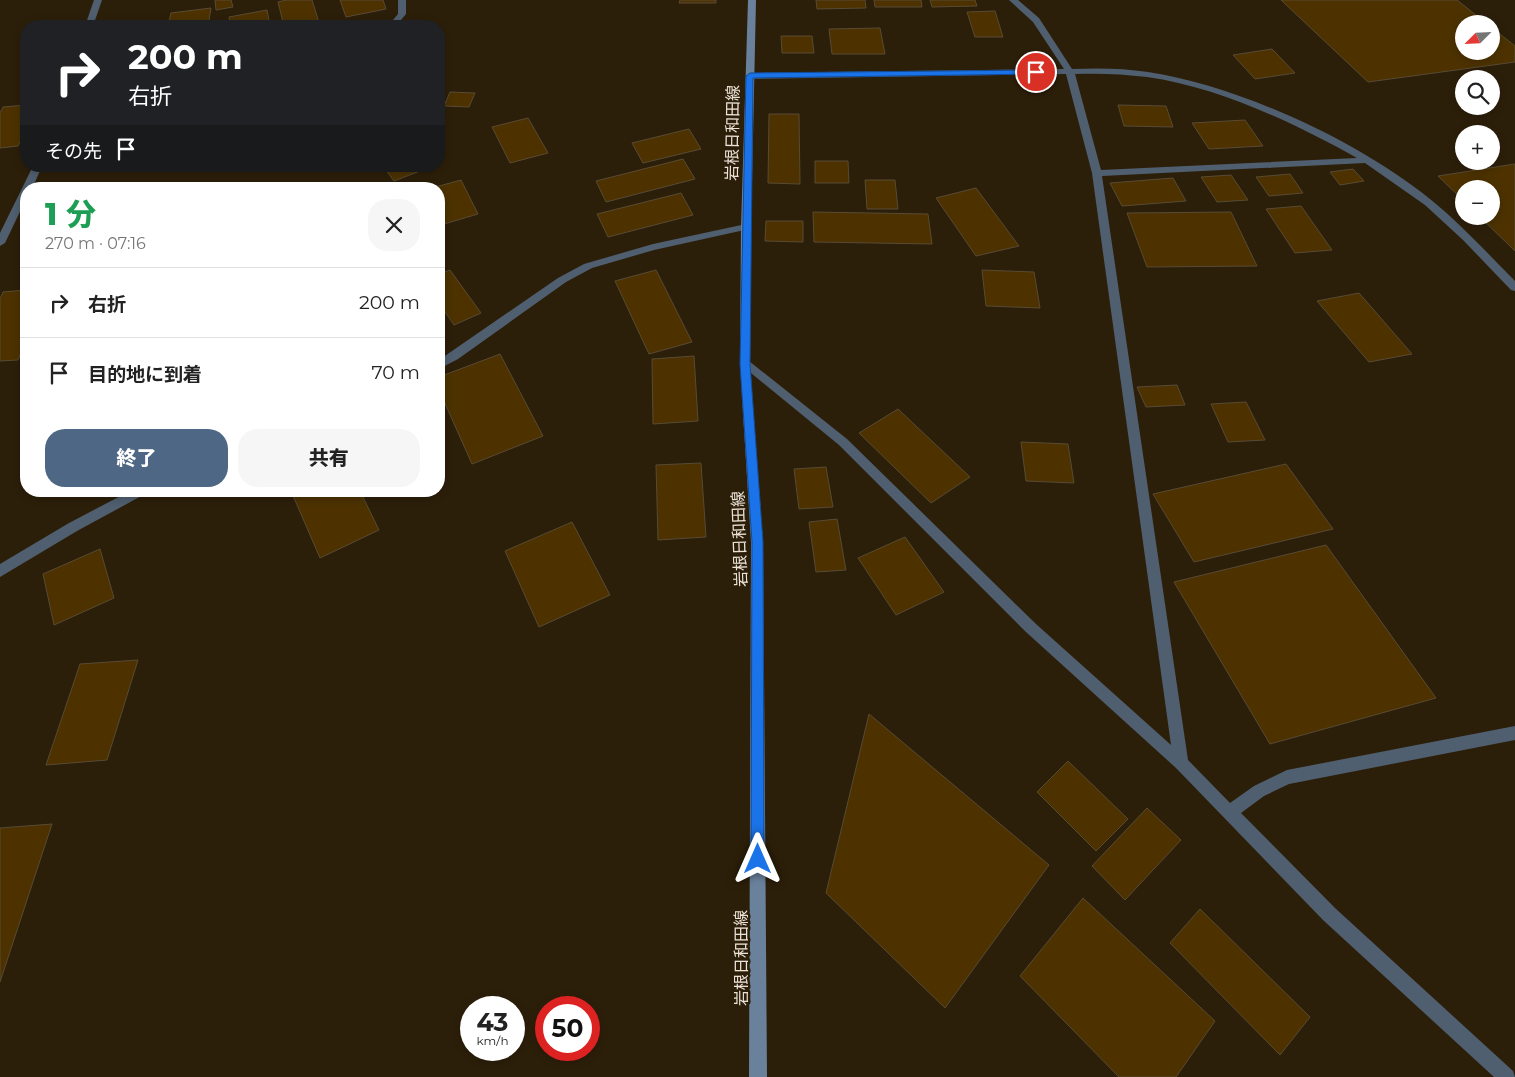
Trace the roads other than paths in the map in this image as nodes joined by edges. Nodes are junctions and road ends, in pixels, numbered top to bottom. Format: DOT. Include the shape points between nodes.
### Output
graph roads {
  1 [pos="98,0"];
  2 [pos="402,0"];
  3 [pos="752,0"];
  4 [pos="1013,0"];
  5 [pos="91,20"];
  6 [pos="397,20"];
  7 [pos="1070,72"];
  8 [pos="750,76"];
  9 [pos="1367,160"];
  10 [pos="1097,174"];
  11 [pos="20,204"];
  12 [pos="746,227"];
  13 [pos="0,243"];
  14 [pos="1515,287"];
  15 [pos="445,361"];
  16 [pos="745,364"];
  17 [pos="129,497"];
  18 [pos="0,570"];
  19 [pos="1515,733"];
  20 [pos="1181,763"];
  21 [pos="1229,813"];
  22 [pos="758,1077"];
  23 [pos="1508,1077"];
  1 -- 5 [label="street"];
  2 -- 6 [label="street" via="402,14"];
  3 -- 8 [label="main road, 岩根日和田線"];
  4 -- 7 [label="street" via="1036,20"];
  7 -- 8 [label="street"];
  7 -- 9 [label="street" via="1125,73 1174,80 1301,124"];
  7 -- 10 [label="street"];
  8 -- 12 [label="main road, 岩根日和田線"];
  9 -- 10 [label="street"];
  9 -- 14 [label="street" via="1416,192"];
  10 -- 20 [label="street"];
  11 -- 13 [label="street"];
  12 -- 15 [label="street" via="653,247 588,266 562,280"];
  12 -- 16 [label="main road, 岩根日和田線"];
  16 -- 20 [label="street" via="843,442 1031,628"];
  16 -- 22 [label="main road, 岩根日和田線" via="757,542"];
  17 -- 18 [label="street"];
  19 -- 21 [label="street" via="1287,777 1259,791"];
  20 -- 21 [label="street"];
  21 -- 23 [label="street" via="1329,914"];
}
